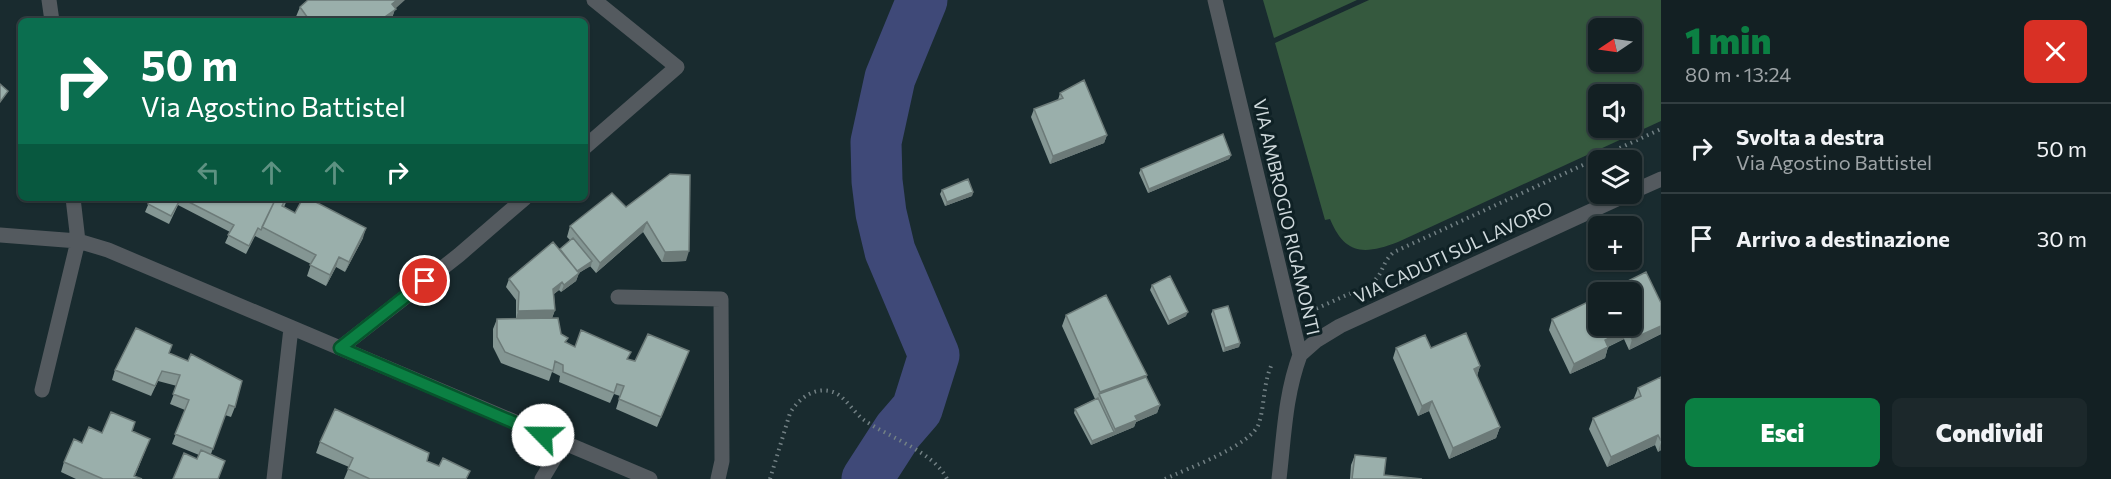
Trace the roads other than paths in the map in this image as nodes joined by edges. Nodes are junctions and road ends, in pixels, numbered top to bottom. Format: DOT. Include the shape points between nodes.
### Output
graph roads {
  1 [pos="49,0"];
  2 [pos="594,0"];
  3 [pos="1215,0"];
  4 [pos="51,18"];
  5 [pos="588,144"];
  6 [pos="1661,178"];
  7 [pos="1642,187"];
  8 [pos="73,201"];
  9 [pos="522,201"];
  10 [pos="1606,204"];
  11 [pos="0,235"];
  12 [pos="78,241"];
  13 [pos="618,297"];
  14 [pos="291,328"];
  15 [pos="340,348"];
  16 [pos="1300,355"];
  17 [pos="42,390"];
  18 [pos="563,444"];
  19 [pos="274,479"];
  20 [pos="542,479"];
  21 [pos="650,479"];
  22 [pos="718,479"];
  23 [pos="1279,479"];
  1 -- 4 [label="street"];
  2 -- 5 [label="street" via="677,68"];
  3 -- 16 [label="street, VIA AMBROGIO RIGAMONTI"];
  6 -- 7 [label="street, VIA CADUTI SUL LAVORO"];
  8 -- 12 [label="street"];
  9 -- 15 [label="street"];
  10 -- 16 [label="street, VIA CADUTI SUL LAVORO" via="1340,326"];
  11 -- 12 [label="street"];
  12 -- 14 [label="street" via="108,250"];
  12 -- 17 [label="street"];
  13 -- 22 [label="street" via="721,299 722,461"];
  14 -- 15 [label="street"];
  14 -- 19 [label="street"];
  15 -- 18 [label="street"];
  16 -- 23 [label="street, VIA AMBROGIO RIGAMONTI" via="1287,406"];
  18 -- 20 [label="street"];
  18 -- 21 [label="street"];
}
